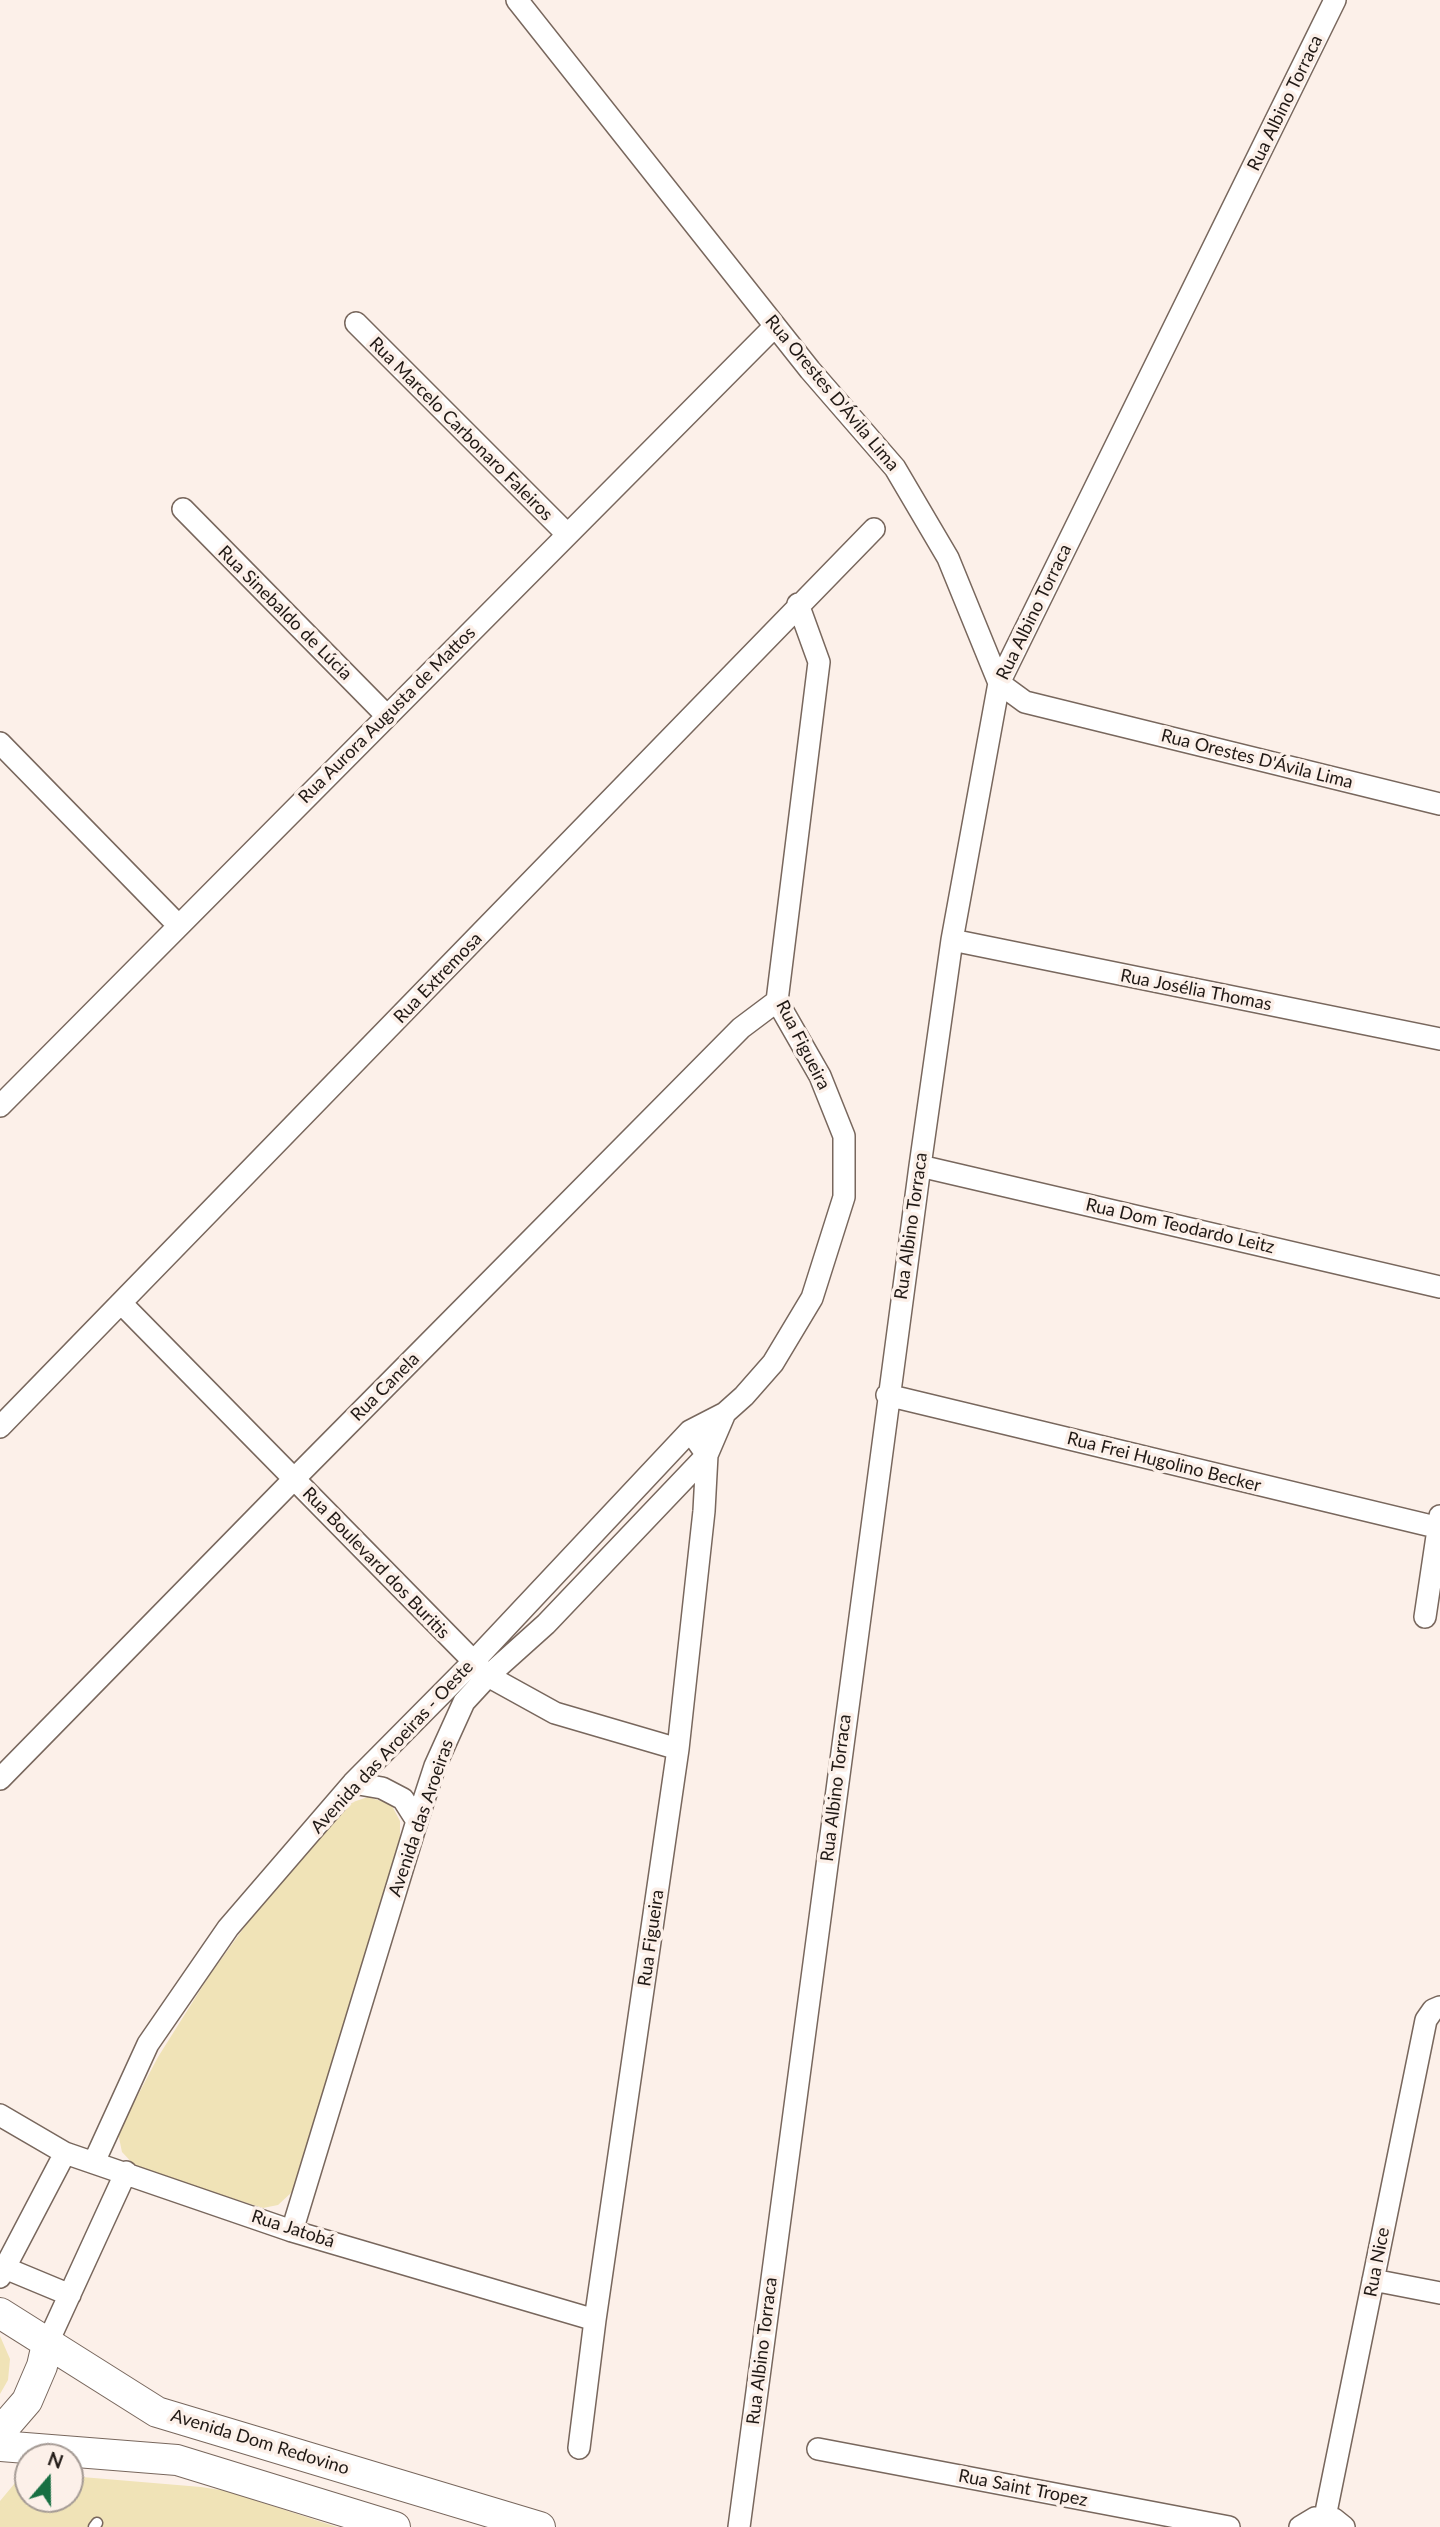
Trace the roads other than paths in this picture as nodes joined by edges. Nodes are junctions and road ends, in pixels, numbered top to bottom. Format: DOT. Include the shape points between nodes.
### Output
graph roads {
  1 [pos="517,0"];
  2 [pos="1335,0"];
  3 [pos="356,323"];
  4 [pos="775,326"];
  5 [pos="183,509"];
  6 [pos="874,529"];
  7 [pos="567,534"];
  8 [pos="798,604"];
  9 [pos="999,683"];
  10 [pos="387,716"];
  11 [pos="0,743"];
  12 [pos="1440,804"];
  13 [pos="179,926"];
  14 [pos="952,940"];
  15 [pos="776,1001"];
  16 [pos="1440,1040"];
  17 [pos="0,1106"];
  18 [pos="920,1166"];
  19 [pos="1440,1287"];
  20 [pos="121,1303"];
  21 [pos="887,1395"];
  22 [pos="725,1413"];
  23 [pos="0,1427"];
  24 [pos="691,1431"];
  25 [pos="706,1454"];
  26 [pos="294,1479"];
  27 [pos="1439,1524"];
  28 [pos="1425,1617"];
  29 [pos="480,1669"];
  30 [pos="678,1749"];
  31 [pos="0,1779"];
  32 [pos="353,1783"];
  33 [pos="417,1821"];
  34 [pos="1437,2009"];
  35 [pos="0,2115"];
  36 [pos="65,2153"];
  37 [pos="94,2162"];
  38 [pos="126,2172"];
  39 [pos="292,2231"];
  40 [pos="2,2273"];
  41 [pos="1373,2280"];
  42 [pos="1440,2293"];
  43 [pos="70,2295"];
  44 [pos="0,2313"];
  45 [pos="595,2319"];
  46 [pos="47,2344"];
  47 [pos="0,2428"];
  48 [pos="0,2446"];
  49 [pos="579,2448"];
  50 [pos="818,2449"];
  51 [pos="1325,2517"];
  52 [pos="395,2527"];
  53 [pos="540,2527"];
  54 [pos="738,2527"];
  55 [pos="1229,2527"];
  56 [pos="1300,2527"];
  57 [pos="1344,2527"];
  1 -- 4 [label="street, Rua Orestes D'Ávila Lima"];
  2 -- 9 [label="street, Rua Albino Torraca"];
  3 -- 7 [label="street, Rua Marcelo Carbonaro Faleiros"];
  4 -- 7 [label="street, Rua Aurora Augusta de Mattos"];
  4 -- 9 [label="street, Rua Orestes D'Ávila Lima" via="895,468 948,558"];
  5 -- 10 [label="street, Rua Sinebaldo de Lúcia"];
  6 -- 8 [label="street, Rua Extremosa"];
  7 -- 10 [label="street, Rua Aurora Augusta de Mattos"];
  8 -- 15 [label="street, Rua Figueira" via="819,662"];
  8 -- 20 [label="street, Rua Extremosa"];
  9 -- 12 [label="street, Rua Orestes D'Ávila Lima" via="1025,702"];
  9 -- 14 [label="street, Rua Albino Torraca"];
  10 -- 13 [label="street, Rua Aurora Augusta de Mattos"];
  11 -- 13 [label="street"];
  13 -- 17 [label="street, Rua Aurora Augusta de Mattos"];
  14 -- 16 [label="street, Rua Josélia Thomas"];
  14 -- 18 [label="street, Rua Albino Torraca"];
  15 -- 22 [label="street, Rua Figueira" via="820,1076 844,1136 845,1197 813,1298 773,1363"];
  15 -- 26 [label="street, Rua Canela" via="741,1028"];
  18 -- 19 [label="street, Rua Dom Teodardo Leitz"];
  18 -- 21 [label="street, Rua Albino Torraca"];
  20 -- 23 [label="street, Rua Extremosa"];
  20 -- 26 [label="street, Rua Boulevard dos Buritis"];
  21 -- 27 [label="street, Rua Frei Hugolino Becker"];
  21 -- 54 [label="street, Rua Albino Torraca"];
  22 -- 24 [label="street, Avenida das Aroeiras - Oeste"];
  22 -- 25 [label="street, Avenida das Aroeiras"];
  24 -- 25 [label="street"];
  24 -- 29 [label="street, Avenida das Aroeiras - Oeste"];
  25 -- 29 [label="street, Avenida das Aroeiras" via="546,1624"];
  25 -- 30 [label="street, Rua Figueira"];
  26 -- 29 [label="street, Rua Boulevard dos Buritis"];
  26 -- 31 [label="street, Rua Canela"];
  27 -- 28 [label="street"];
  29 -- 30 [label="street, Rua Boulevard dos Buritis" via="555,1713"];
  29 -- 32 [label="street, Avenida das Aroeiras - Oeste"];
  29 -- 33 [label="street, Avenida das Aroeiras" via="435,1766"];
  30 -- 45 [label="street, Rua Figueira"];
  32 -- 33 [label="street" via="382,1788 403,1799"];
  32 -- 37 [label="street, Avenida das Aroeiras - Oeste" via="229,1928 148,2043"];
  33 -- 39 [label="street, Avenida das Aroeiras"];
  34 -- 41 [label="street, Rua Nice" via="1426,2020"];
  35 -- 36 [label="street, Rua Jatobá"];
  36 -- 37 [label="street, Rua Jatobá"];
  36 -- 40 [label="street"];
  37 -- 38 [label="street, Rua Jatobá"];
  38 -- 39 [label="street, Rua Jatobá"];
  38 -- 43 [label="street"];
  39 -- 45 [label="street, Rua Jatobá"];
  40 -- 43 [label="street"];
  41 -- 42 [label="street"];
  41 -- 51 [label="street, Rua Nice"];
  43 -- 46 [label="street"];
  44 -- 46 [label="street, Avenida Dom Redovino"];
  45 -- 49 [label="street, Rua Figueira"];
  46 -- 47 [label="street" via="27,2402"];
  46 -- 53 [label="street, Avenida Dom Redovino" via="157,2412"];
  48 -- 52 [label="street" via="177,2460"];
  50 -- 55 [label="street, Rua Saint Tropez"];
  51 -- 56 [label="street"];
  51 -- 57 [label="street"];
}
